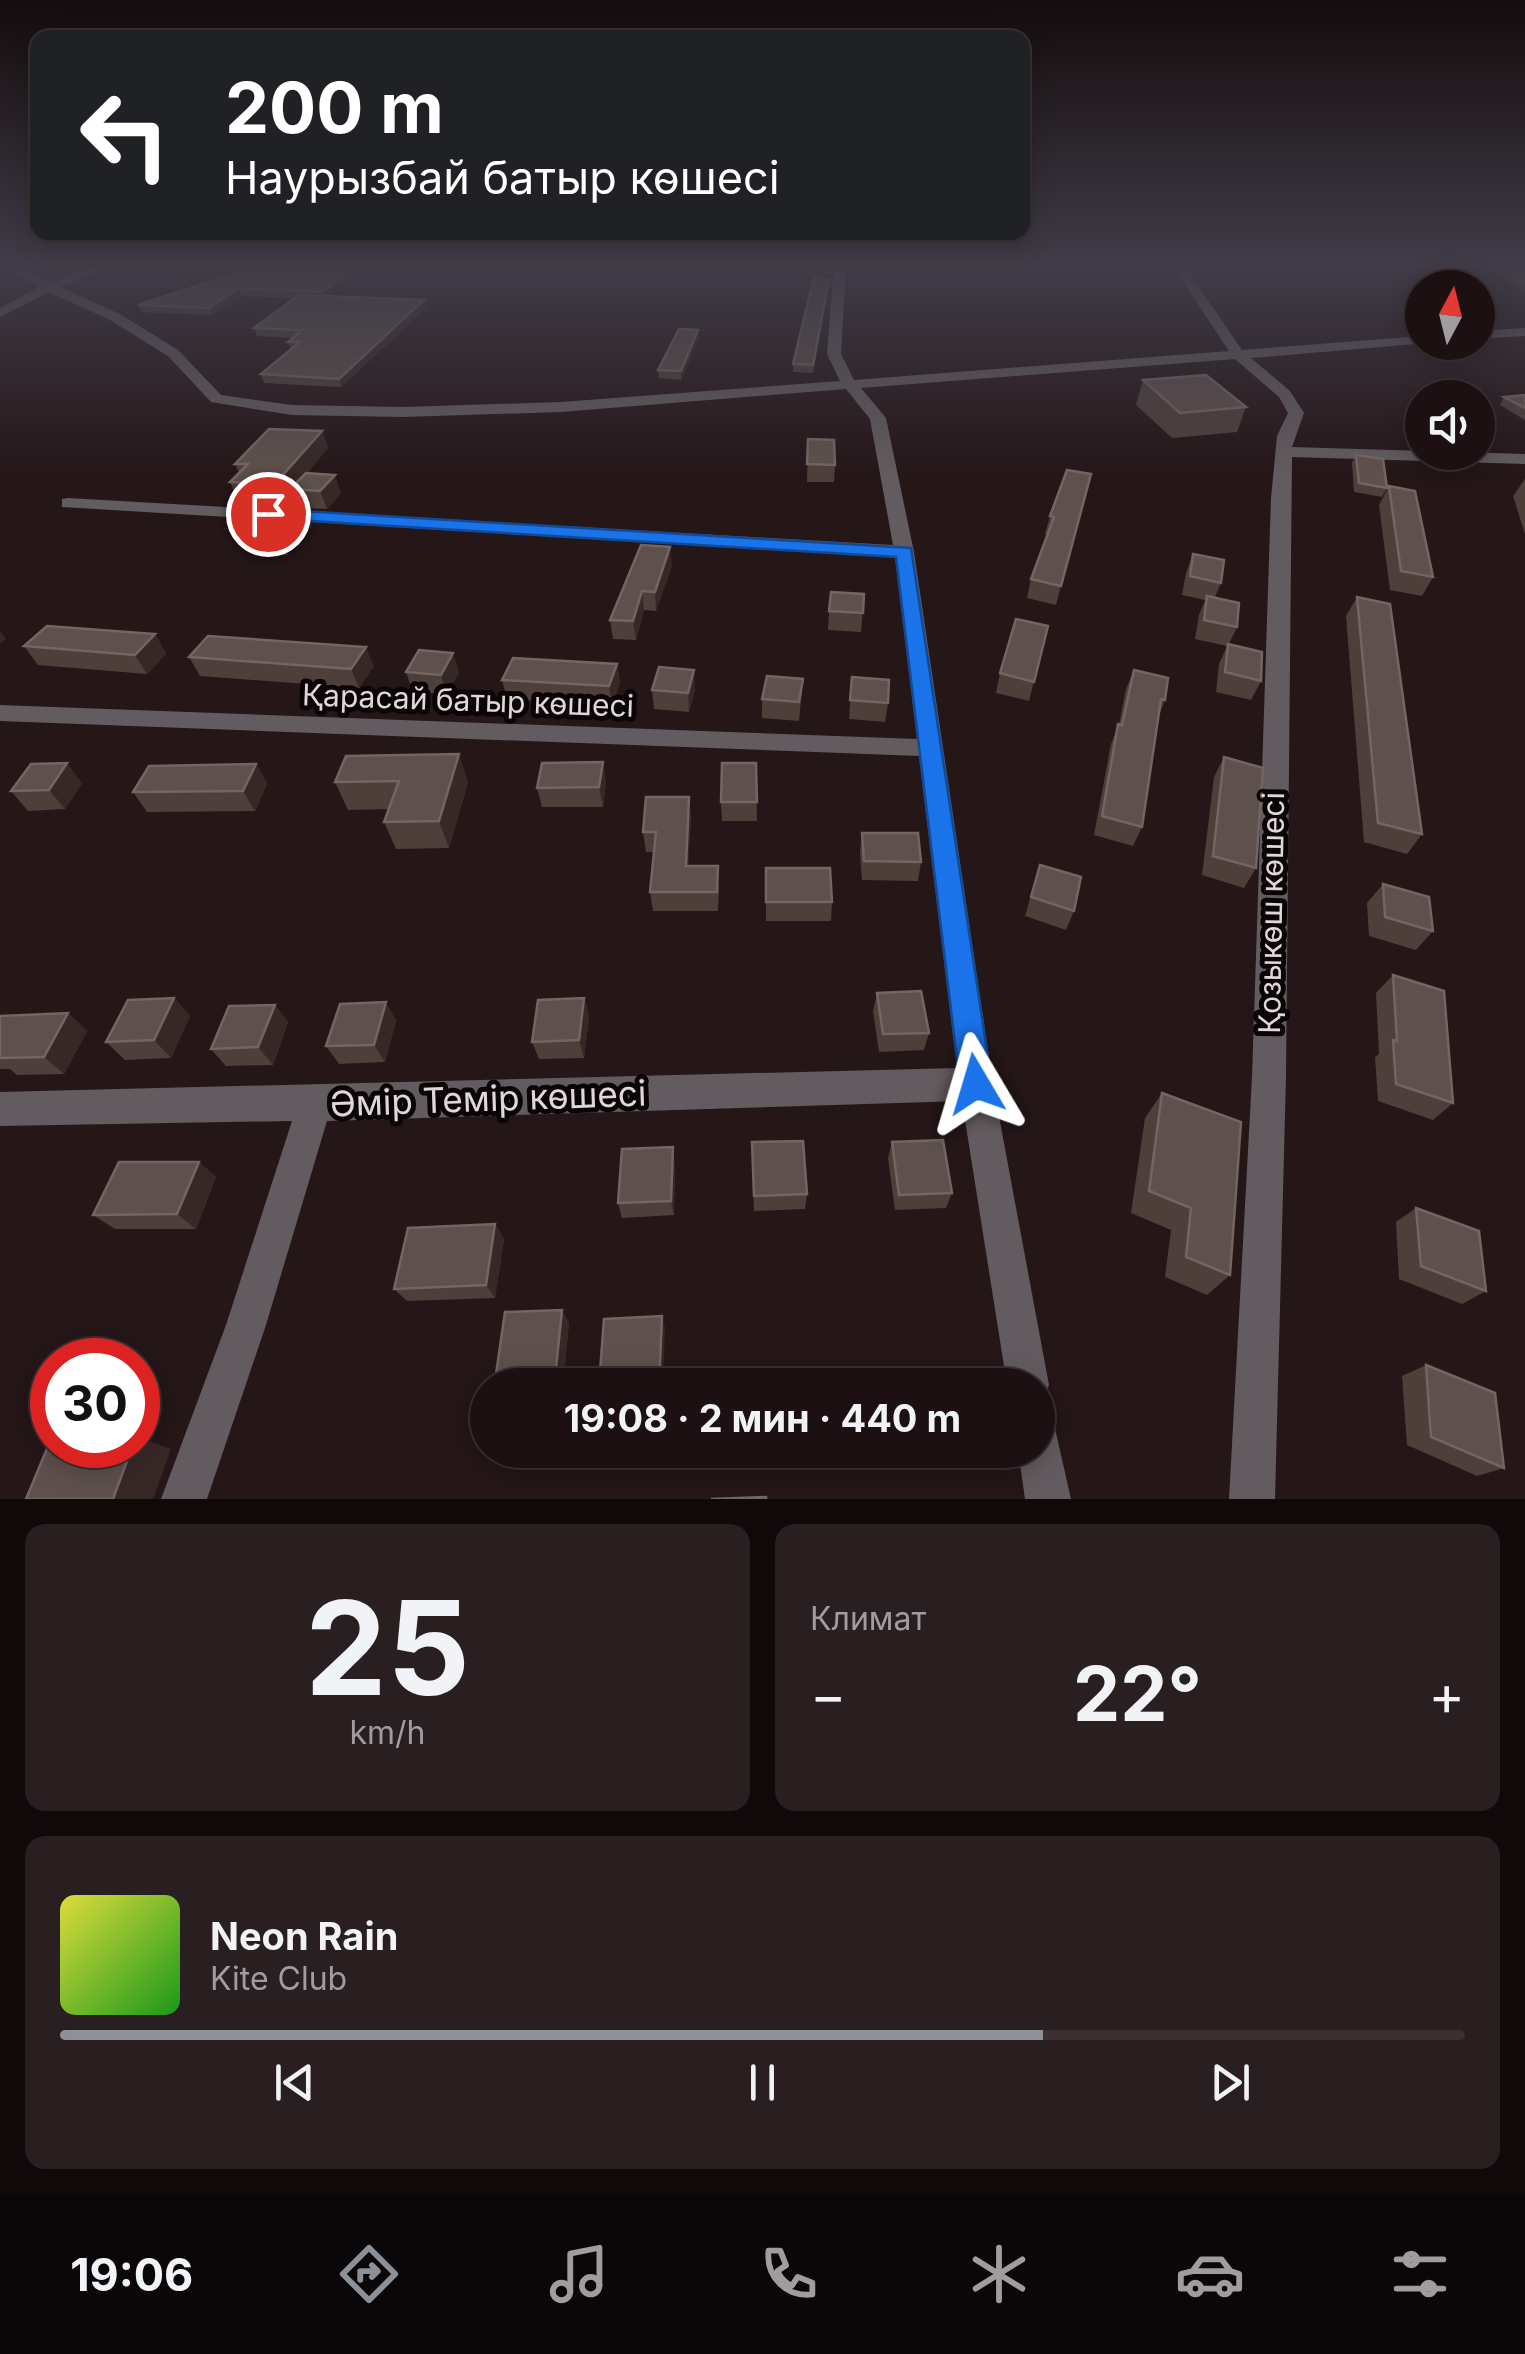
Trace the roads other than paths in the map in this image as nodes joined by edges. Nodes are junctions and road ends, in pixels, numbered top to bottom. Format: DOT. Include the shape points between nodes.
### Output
graph roads {
  1 [pos="144,335"];
  2 [pos="835,335"];
  3 [pos="1225,335"];
  4 [pos="1405,341"];
  5 [pos="1238,354"];
  6 [pos="854,386"];
  7 [pos="1285,452"];
  8 [pos="1525,459"];
  9 [pos="68,502"];
  10 [pos="904,552"];
  11 [pos="0,714"];
  12 [pos="933,748"];
  13 [pos="976,1084"];
  14 [pos="315,1104"];
  15 [pos="0,1109"];
  16 [pos="1025,1368"];
  17 [pos="1043,1468"];
  18 [pos="184,1499"];
  19 [pos="1048,1499"];
  20 [pos="1252,1499"];
  1 -- 6 [label="street" via="173,353 216,399 292,410 561,407"];
  2 -- 6 [label="street" via="840,373"];
  3 -- 5 [label="street"];
  4 -- 5 [label="street"];
  5 -- 6 [label="street"];
  5 -- 7 [label="street, Қозыкөш көшесі" via="1285,394 1296,413"];
  6 -- 10 [label="street" via="878,418"];
  7 -- 8 [label="street"];
  7 -- 20 [label="street, Қозыкөш көшесі"];
  9 -- 10 [label="street"];
  10 -- 12 [label="street"];
  11 -- 12 [label="street, Қарасай батыр көшесі"];
  12 -- 13 [label="street"];
  13 -- 14 [label="street, Әмір Темір көшесі"];
  13 -- 16 [label="street"];
  14 -- 15 [label="street, Әмір Темір көшесі"];
  14 -- 18 [label="street"];
  17 -- 19 [label="street"];
}
